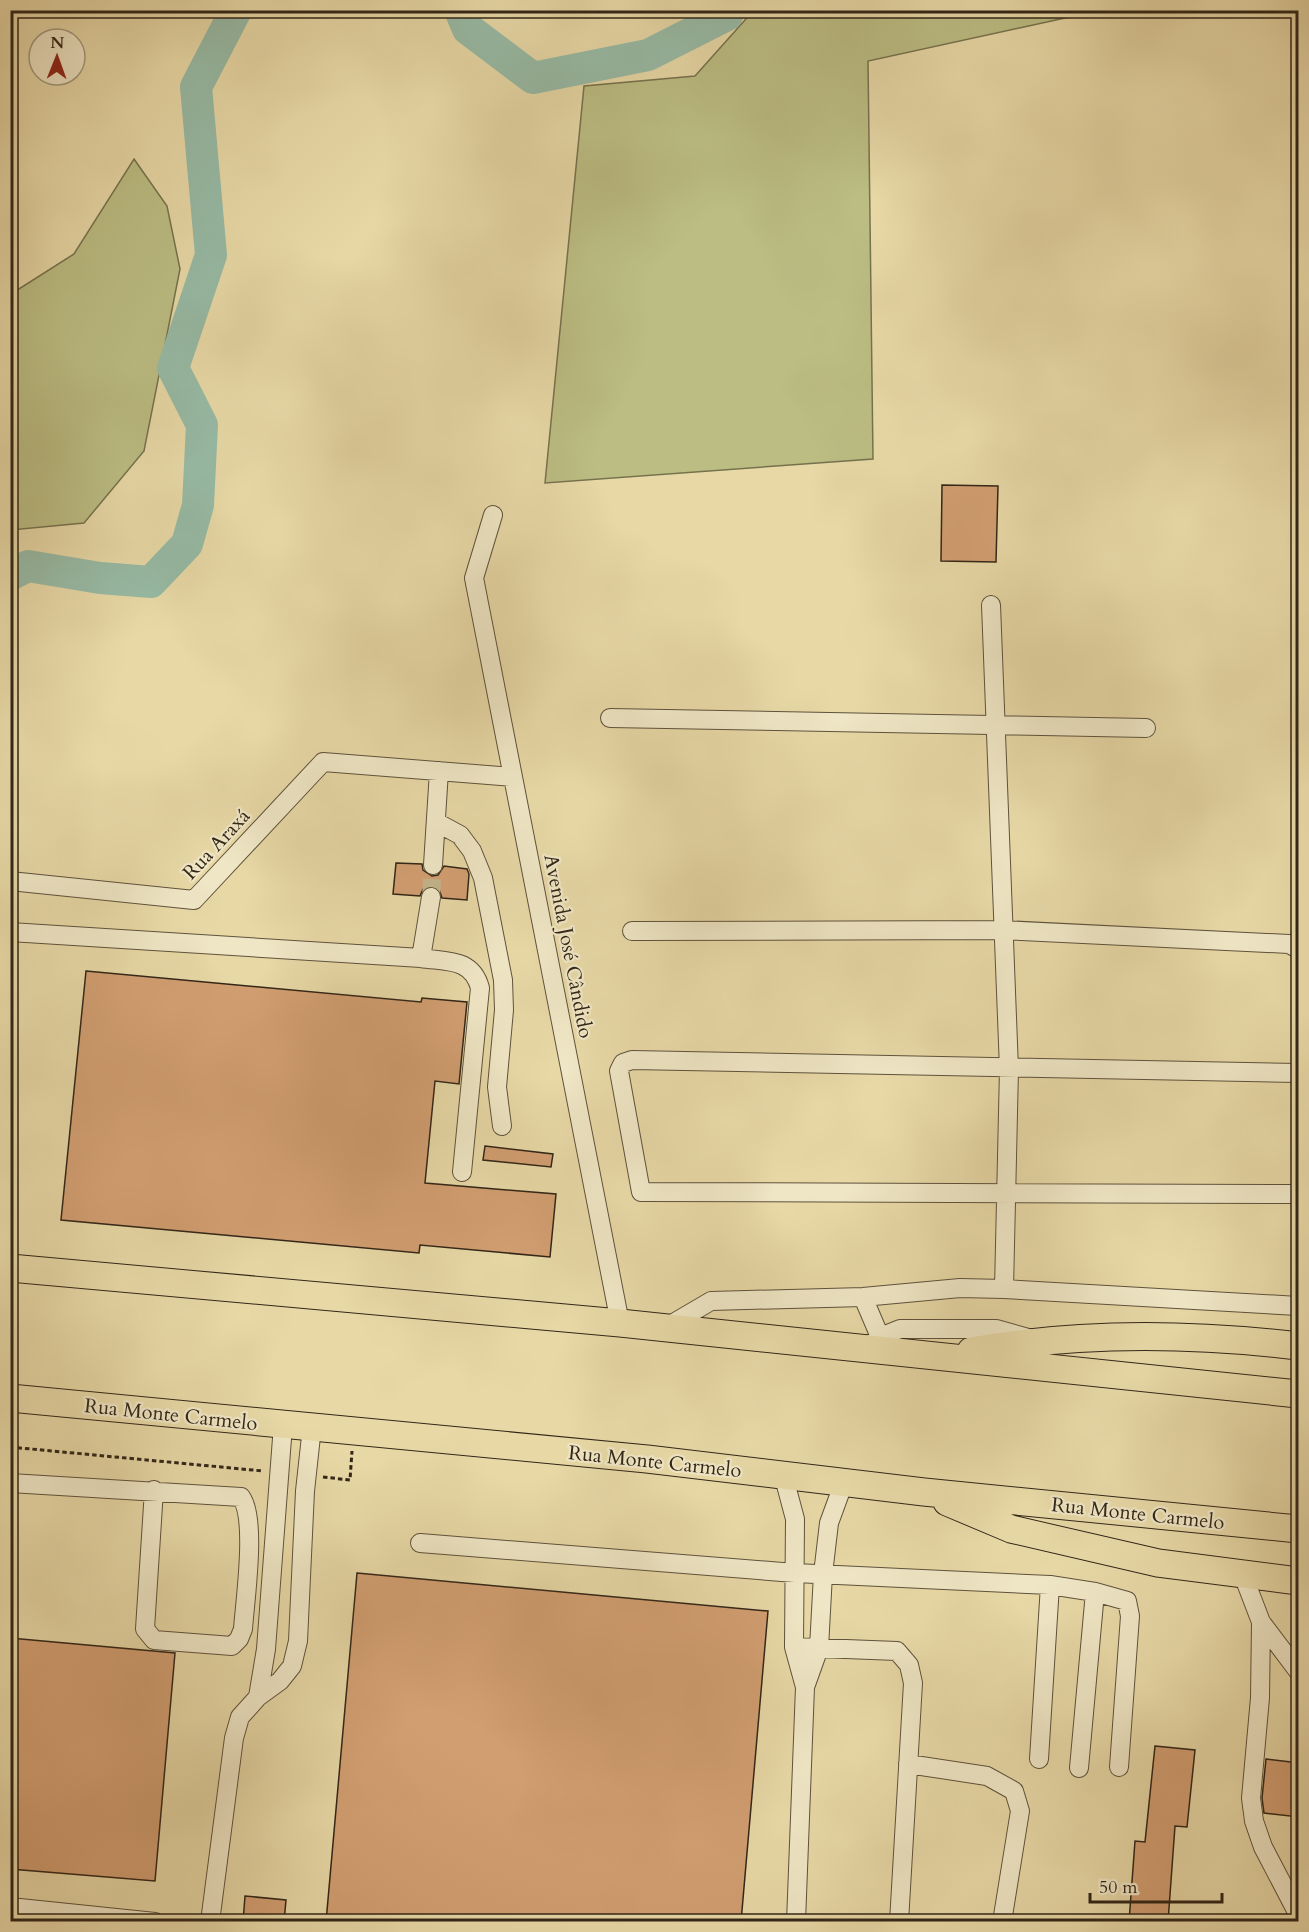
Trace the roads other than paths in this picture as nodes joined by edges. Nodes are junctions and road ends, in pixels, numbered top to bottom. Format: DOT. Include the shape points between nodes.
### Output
graph roads {
  1 [pos="493,515"];
  2 [pos="991,605"];
  3 [pos="610,718"];
  4 [pos="996,723"];
  5 [pos="1146,728"];
  6 [pos="439,771"];
  7 [pos="513,777"];
  8 [pos="436,822"];
  9 [pos="433,865"];
  10 [pos="10,880"];
  11 [pos="431,897"];
  12 [pos="1004,930"];
  13 [pos="632,931"];
  14 [pos="10,932"];
  15 [pos="1299,949"];
  16 [pos="421,958"];
  17 [pos="1009,1069"];
  18 [pos="1299,1073"];
  19 [pos="502,1126"];
  20 [pos="462,1172"];
  21 [pos="1008,1191"];
  22 [pos="1299,1194"];
  23 [pos="10,1268"];
  24 [pos="80,1275"];
  25 [pos="10,1286"];
  26 [pos="1004,1289"];
  27 [pos="862,1297"];
  28 [pos="1299,1306"];
  29 [pos="620,1323"];
  30 [pos="665,1328"];
  31 [pos="1036,1340"];
  32 [pos="873,1343"];
  33 [pos="1299,1346"];
  34 [pos="940,1356"];
  35 [pos="10,1388"];
  36 [pos="1299,1394"];
  37 [pos="10,1398"];
  38 [pos="52,1402"];
  39 [pos="283,1425"];
  40 [pos="312,1427"];
  41 [pos="783,1474"];
  42 [pos="844,1482"];
  43 [pos="10,1483"];
  44 [pos="154,1490"];
  45 [pos="924,1492"];
  46 [pos="1299,1529"];
  47 [pos="420,1543"];
  48 [pos="248,1558"];
  49 [pos="273,1559"];
  50 [pos="302,1564"];
  51 [pos="795,1573"];
  52 [pos="823,1574"];
  53 [pos="1243,1575"];
  54 [pos="1299,1581"];
  55 [pos="1050,1585"];
  56 [pos="1095,1592"];
  57 [pos="1262,1622"];
  58 [pos="794,1647"];
  59 [pos="819,1648"];
  60 [pos="264,1670"];
  61 [pos="1299,1671"];
  62 [pos="280,1681"];
  63 [pos="806,1687"];
  64 [pos="258,1697"];
  65 [pos="1040,1759"];
  66 [pos="908,1764"];
  67 [pos="1119,1767"];
  68 [pos="1079,1768"];
  69 [pos="10,1907"];
  70 [pos="1299,1914"];
  71 [pos="155,1922"];
  72 [pos="210,1922"];
  73 [pos="796,1922"];
  74 [pos="898,1922"];
  75 [pos="1002,1922"];
  1 -- 7 [label="street, Avenida José Cândido" via="474,578"];
  2 -- 4 [label="street"];
  3 -- 4 [label="street"];
  4 -- 5 [label="street"];
  4 -- 12 [label="street"];
  6 -- 7 [label="street"];
  6 -- 8 [label="street"];
  6 -- 10 [label="street, Rua Araxá" via="323,762 194,900"];
  7 -- 29 [label="street, Avenida José Cândido"];
  8 -- 9 [label="street"];
  8 -- 19 [label="street" via="460,835 472,851 483,878 503,980 497,1087"];
  11 -- 16 [label="street"];
  12 -- 13 [label="street"];
  12 -- 15 [label="street" via="1289,944"];
  12 -- 17 [label="street"];
  14 -- 16 [label="street"];
  16 -- 20 [label="street" via="465,965 477,977 480,988"];
  17 -- 18 [label="street"];
  17 -- 21 [label="street"];
  17 -- 21 [label="street" via="632,1060 623,1063 619,1071 641,1191"];
  21 -- 22 [label="street"];
  21 -- 26 [label="street"];
  23 -- 24 [label="highway"];
  24 -- 25 [label="highway"];
  24 -- 29 [label="highway"];
  26 -- 27 [label="street" via="960,1288"];
  26 -- 28 [label="street"];
  27 -- 30 [label="street" via="711,1301"];
  27 -- 32 [label="street"];
  29 -- 30 [label="highway"];
  30 -- 32 [label="highway"];
  31 -- 32 [label="street" via="996,1329 900,1329"];
  31 -- 33 [label="highway" via="1180,1336"];
  31 -- 34 [label="highway"];
  32 -- 34 [label="highway"];
  34 -- 36 [label="highway"];
  35 -- 38 [label="highway"];
  37 -- 38 [label="highway, Rua Monte Carmelo"];
  38 -- 39 [label="highway, Rua Monte Carmelo"];
  39 -- 40 [label="highway, Rua Monte Carmelo"];
  39 -- 49 [label="street"];
  40 -- 41 [label="highway, Rua Monte Carmelo"];
  40 -- 50 [label="street"];
  41 -- 42 [label="highway, Rua Monte Carmelo"];
  41 -- 51 [label="street" via="795,1519"];
  42 -- 45 [label="highway, Rua Monte Carmelo"];
  42 -- 52 [label="street" via="829,1523"];
  43 -- 44 [label="street"];
  44 -- 48 [label="street" via="241,1497 248,1508"];
  44 -- 48 [label="street" via="145,1629 154,1640 232,1646 243,1629"];
  45 -- 46 [label="highway, Rua Monte Carmelo"];
  45 -- 53 [label="highway" via="1011,1529 1158,1563"];
  47 -- 51 [label="street"];
  48 -- 49 [label="street"];
  49 -- 50 [label="street"];
  49 -- 60 [label="street"];
  50 -- 62 [label="street" via="298,1641 292,1666"];
  51 -- 52 [label="street"];
  51 -- 58 [label="street"];
  52 -- 55 [label="street"];
  52 -- 59 [label="street"];
  53 -- 54 [label="highway"];
  53 -- 57 [label="street"];
  55 -- 56 [label="street"];
  55 -- 65 [label="street"];
  56 -- 67 [label="street" via="1127,1601 1130,1616"];
  56 -- 68 [label="street"];
  57 -- 61 [label="street"];
  57 -- 70 [label="street" via="1251,1798 1263,1847"];
  58 -- 59 [label="street"];
  58 -- 63 [label="street"];
  59 -- 63 [label="street"];
  59 -- 66 [label="street" via="897,1651 909,1665 913,1683"];
  60 -- 62 [label="street"];
  60 -- 64 [label="street"];
  62 -- 64 [label="street"];
  63 -- 73 [label="street"];
  64 -- 72 [label="street" via="240,1717 234,1738"];
  66 -- 74 [label="street"];
  66 -- 75 [label="street" via="987,1776 1014,1791 1020,1811"];
  69 -- 71 [label="street"];
}
